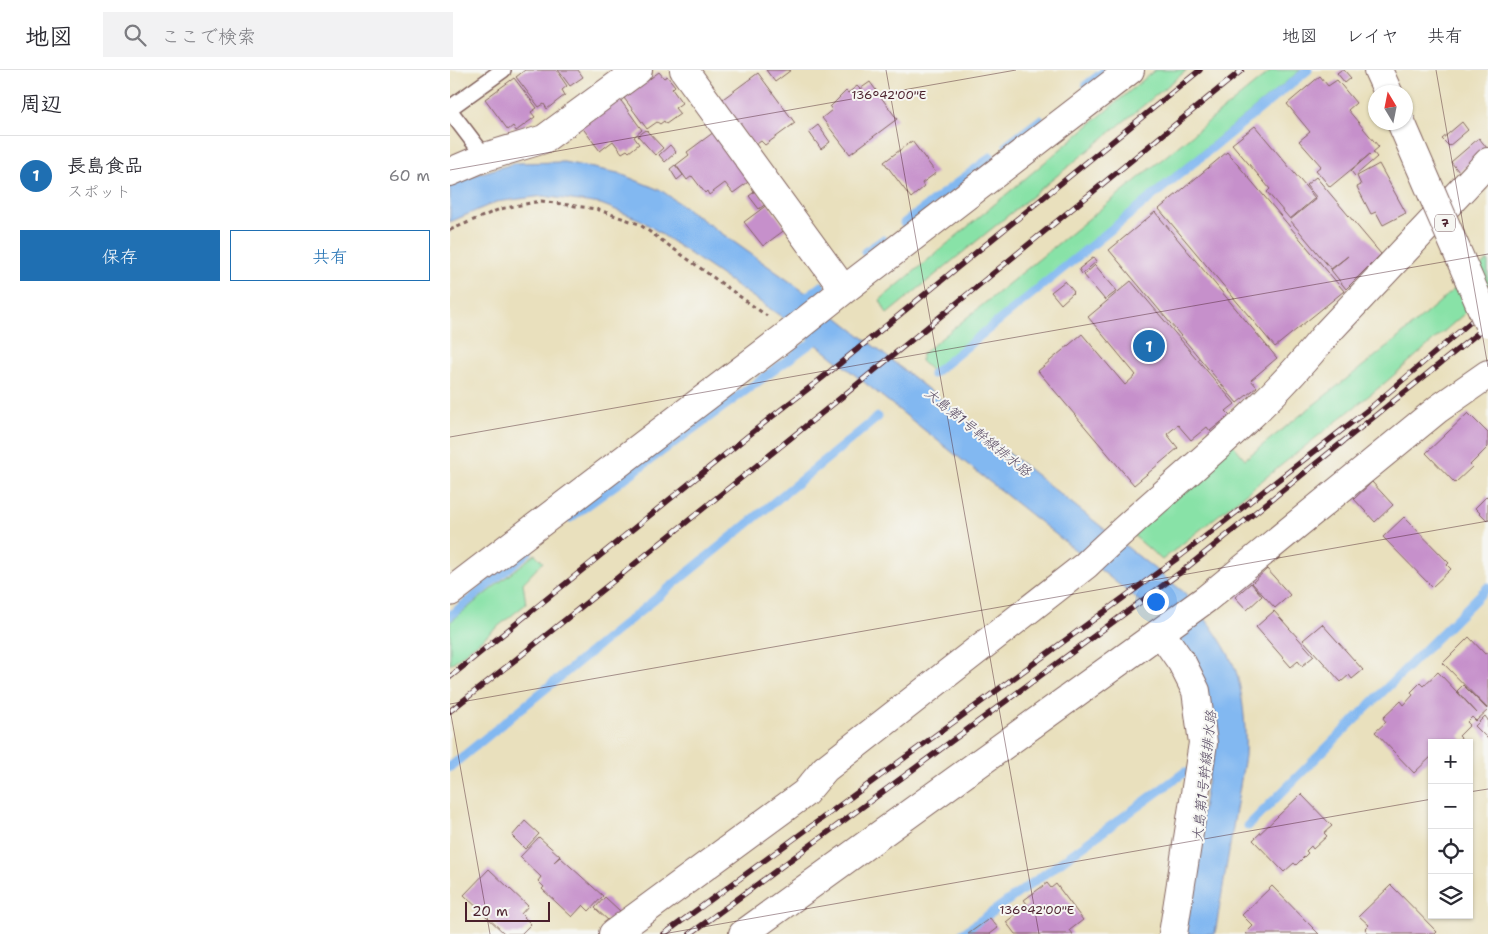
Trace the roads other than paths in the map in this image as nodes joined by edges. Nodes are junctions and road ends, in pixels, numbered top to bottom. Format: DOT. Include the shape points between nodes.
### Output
graph roads {
  1 [pos="504,70"];
  2 [pos="638,70"];
  3 [pos="684,70"];
  4 [pos="1130,70"];
  5 [pos="1378,70"];
  6 [pos="1385,85"];
  7 [pos="450,110"];
  8 [pos="1404,130"];
  9 [pos="485,157"];
  10 [pos="1488,162"];
  11 [pos="450,172"];
  12 [pos="836,296"];
  13 [pos="1488,324"];
  14 [pos="1488,374"];
  15 [pos="450,592"];
  16 [pos="1165,630"];
  17 [pos="614,934"];
  18 [pos="743,934"];
  19 [pos="1173,934"];
  1 -- 7 [label="lane"];
  2 -- 9 [label="street" via="544,138"];
  3 -- 12 [label="street"];
  4 -- 12 [label="street"];
  5 -- 6 [label="street"];
  7 -- 9 [label="lane"];
  8 -- 13 [label="street, 7, bridge"];
  9 -- 11 [label="street"];
  10 -- 17 [label="street" via="1326,334 1302,365 1231,436 1086,565 825,769 805,793"];
  12 -- 15 [label="street"];
  14 -- 16 [label="street" via="1438,409"];
  16 -- 18 [label="street"];
  16 -- 19 [label="street" via="1196,691 1203,743"];
}
